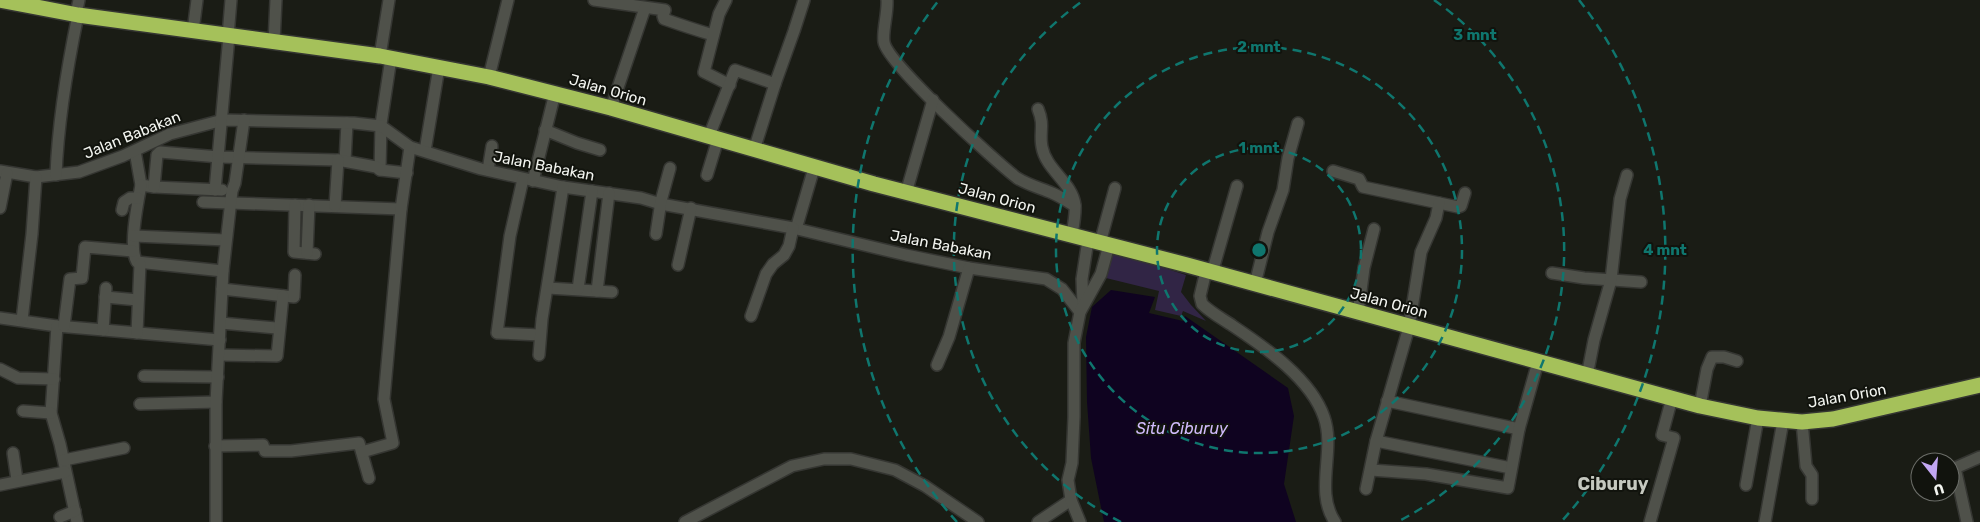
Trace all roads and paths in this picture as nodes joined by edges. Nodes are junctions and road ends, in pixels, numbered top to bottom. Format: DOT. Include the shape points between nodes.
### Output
graph roads {
  1 [pos="0,0"];
  2 [pos="197,0"];
  3 [pos="230,0"];
  4 [pos="276,0"];
  5 [pos="389,0"];
  6 [pos="508,0"];
  7 [pos="594,0"];
  8 [pos="726,0"];
  9 [pos="804,0"];
  10 [pos="887,0"];
  11 [pos="645,8"];
  12 [pos="78,10"];
  13 [pos="193,30"];
  14 [pos="713,35"];
  15 [pos="229,36"];
  16 [pos="274,42"];
  17 [pos="386,57"];
  18 [pos="440,67"];
  19 [pos="489,77"];
  20 [pos="775,84"];
  21 [pos="730,85"];
  22 [pos="555,93"];
  23 [pos="933,100"];
  24 [pos="611,108"];
  25 [pos="1038,109"];
  26 [pos="223,120"];
  27 [pos="244,120"];
  28 [pos="347,123"];
  29 [pos="381,123"];
  30 [pos="1298,123"];
  31 [pos="545,130"];
  32 [pos="714,138"];
  33 [pos="410,146"];
  34 [pos="492,146"];
  35 [pos="426,149"];
  36 [pos="600,150"];
  37 [pos="754,150"];
  38 [pos="135,151"];
  39 [pos="218,157"];
  40 [pos="239,157"];
  41 [pos="341,160"];
  42 [pos="488,168"];
  43 [pos="670,168"];
  44 [pos="814,168"];
  45 [pos="380,170"];
  46 [pos="1333,171"];
  47 [pos="4,172"];
  48 [pos="407,173"];
  49 [pos="56,175"];
  50 [pos="707,175"];
  51 [pos="1627,175"];
  52 [pos="36,177"];
  53 [pos="531,178"];
  54 [pos="141,185"];
  55 [pos="1237,186"];
  56 [pos="563,187"];
  57 [pos="154,188"];
  58 [pos="1115,188"];
  59 [pos="215,190"];
  60 [pos="232,191"];
  61 [pos="592,192"];
  62 [pos="609,193"];
  63 [pos="906,193"];
  64 [pos="1464,193"];
  65 [pos="138,198"];
  66 [pos="203,202"];
  67 [pos="1439,203"];
  68 [pos="231,204"];
  69 [pos="661,204"];
  70 [pos="295,205"];
  71 [pos="309,205"];
  72 [pos="335,206"];
  73 [pos="1076,206"];
  74 [pos="0,208"];
  75 [pos="691,208"];
  76 [pos="401,209"];
  77 [pos="122,210"];
  78 [pos="795,229"];
  79 [pos="1374,229"];
  80 [pos="32,234"];
  81 [pos="656,234"];
  82 [pos="44,235"];
  83 [pos="134,236"];
  84 [pos="1072,236"];
  85 [pos="226,240"];
  86 [pos="1099,243"];
  87 [pos="132,251"];
  88 [pos="140,264"];
  89 [pos="678,265"];
  90 [pos="969,268"];
  91 [pos="223,271"];
  92 [pos="1209,272"];
  93 [pos="1552,273"];
  94 [pos="296,276"];
  95 [pos="1612,280"];
  96 [pos="1641,282"];
  97 [pos="1255,284"];
  98 [pos="548,288"];
  99 [pos="222,289"];
  100 [pos="578,289"];
  101 [pos="598,291"];
  102 [pos="612,292"];
  103 [pos="283,296"];
  104 [pos="138,300"];
  105 [pos="1081,309"];
  106 [pos="1358,313"];
  107 [pos="751,316"];
  108 [pos="0,318"];
  109 [pos="22,320"];
  110 [pos="221,323"];
  111 [pos="60,326"];
  112 [pos="1409,326"];
  113 [pos="276,328"];
  114 [pos="103,330"];
  115 [pos="137,333"];
  116 [pos="540,335"];
  117 [pos="220,340"];
  118 [pos="219,355"];
  119 [pos="538,355"];
  120 [pos="1737,361"];
  121 [pos="1538,362"];
  122 [pos="937,365"];
  123 [pos="0,369"];
  124 [pos="144,376"];
  125 [pos="1587,376"];
  126 [pos="218,378"];
  127 [pos="54,379"];
  128 [pos="1980,385"];
  129 [pos="1672,398"];
  130 [pos="1387,401"];
  131 [pos="216,402"];
  132 [pos="140,404"];
  133 [pos="1700,406"];
  134 [pos="23,412"];
  135 [pos="50,413"];
  136 [pos="1758,418"];
  137 [pos="1783,421"];
  138 [pos="1802,422"];
  139 [pos="1519,429"];
  140 [pos="1376,441"];
  141 [pos="215,446"];
  142 [pos="124,448"];
  143 [pos="362,452"];
  144 [pos="13,453"];
  145 [pos="1980,457"];
  146 [pos="64,466"];
  147 [pos="1511,468"];
  148 [pos="1370,470"];
  149 [pos="369,478"];
  150 [pos="17,480"];
  151 [pos="0,485"];
  152 [pos="1746,485"];
  153 [pos="1366,489"];
  154 [pos="1812,499"];
  155 [pos="1071,500"];
  156 [pos="60,517"];
  157 [pos="76,517"];
  158 [pos="216,522"];
  159 [pos="684,522"];
  160 [pos="978,522"];
  161 [pos="1038,522"];
  162 [pos="1080,522"];
  163 [pos="1334,522"];
  164 [pos="1650,522"];
  165 [pos="1765,522"];
  166 [pos="1967,522"];
  1 -- 12 [label="highway, Jalan Orion"];
  2 -- 13 [label="street"];
  3 -- 15 [label="street"];
  4 -- 16 [label="street"];
  5 -- 17 [label="street"];
  6 -- 19 [label="street"];
  7 -- 11 [label="street"];
  8 -- 14 [label="street"];
  9 -- 20 [label="street"];
  10 -- 23 [label="street" via="883,41 887,50"];
  11 -- 14 [label="street" via="665,10 664,20"];
  11 -- 24 [label="street"];
  12 -- 13 [label="highway, Jalan Orion"];
  12 -- 49 [label="street" via="65,77"];
  13 -- 15 [label="highway, Jalan Orion"];
  14 -- 21 [label="street" via="704,72"];
  15 -- 16 [label="highway, Jalan Orion"];
  15 -- 26 [label="street"];
  16 -- 17 [label="highway, Jalan Orion"];
  17 -- 18 [label="highway, Jalan Orion"];
  17 -- 29 [label="street"];
  18 -- 19 [label="highway, Jalan Orion"];
  18 -- 35 [label="street"];
  19 -- 22 [label="highway, Jalan Orion"];
  20 -- 21 [label="street" via="735,70"];
  20 -- 37 [label="street"];
  21 -- 32 [label="street"];
  22 -- 24 [label="highway, Jalan Orion"];
  22 -- 31 [label="street"];
  23 -- 63 [label="street"];
  23 -- 73 [label="street" via="1018,179"];
  24 -- 32 [label="highway, Jalan Orion"];
  25 -- 73 [label="street" via="1042,119 1041,146 1045,157 1069,190"];
  26 -- 27 [label="street, Jalan Babakan"];
  26 -- 38 [label="street, Jalan Babakan" via="170,134"];
  26 -- 39 [label="street"];
  27 -- 28 [label="street, Jalan Babakan"];
  27 -- 40 [label="street"];
  28 -- 29 [label="street, Jalan Babakan"];
  28 -- 41 [label="street"];
  29 -- 33 [label="street, Jalan Babakan"];
  29 -- 45 [label="street"];
  30 -- 97 [label="street" via="1283,190"];
  31 -- 36 [label="street"];
  31 -- 53 [label="street"];
  32 -- 37 [label="highway, Jalan Orion"];
  32 -- 50 [label="street"];
  33 -- 35 [label="street, Jalan Babakan"];
  33 -- 48 [label="street"];
  34 -- 42 [label="street"];
  35 -- 42 [label="street, Jalan Babakan"];
  37 -- 44 [label="highway, Jalan Orion"];
  38 -- 49 [label="street, Jalan Babakan" via="79,172"];
  38 -- 54 [label="street"];
  39 -- 40 [label="street"];
  39 -- 57 [label="street" via="158,153"];
  39 -- 59 [label="street"];
  40 -- 41 [label="street"];
  40 -- 60 [label="street"];
  41 -- 45 [label="street"];
  41 -- 72 [label="street"];
  42 -- 53 [label="street, Jalan Babakan"];
  43 -- 69 [label="street"];
  44 -- 63 [label="highway, Jalan Orion"];
  44 -- 78 [label="street"];
  45 -- 48 [label="street"];
  46 -- 67 [label="street" via="1358,179 1363,187"];
  47 -- 52 [label="street, Jalan Babakan"];
  47 -- 74 [label="street"];
  48 -- 76 [label="street"];
  49 -- 52 [label="street, Jalan Babakan"];
  51 -- 95 [label="street" via="1620,199"];
  52 -- 80 [label="street"];
  53 -- 56 [label="street, Jalan Babakan"];
  53 -- 116 [label="street" via="510,236 497,333"];
  54 -- 57 [label="street"];
  54 -- 65 [label="street"];
  55 -- 92 [label="street"];
  56 -- 61 [label="street, Jalan Babakan"];
  56 -- 98 [label="street"];
  57 -- 59 [label="street"];
  58 -- 86 [label="street"];
  59 -- 60 [label="street"];
  60 -- 68 [label="street"];
  61 -- 62 [label="street, Jalan Babakan"];
  61 -- 100 [label="street"];
  62 -- 69 [label="street, Jalan Babakan"];
  62 -- 101 [label="street"];
  63 -- 84 [label="highway, Jalan Orion"];
  64 -- 67 [label="street" via="1461,206"];
  65 -- 77 [label="street" via="127,199"];
  65 -- 83 [label="street"];
  66 -- 68 [label="street"];
  67 -- 112 [label="street" via="1421,252"];
  68 -- 70 [label="street"];
  68 -- 85 [label="street"];
  69 -- 75 [label="street, Jalan Babakan"];
  69 -- 81 [label="street"];
  70 -- 71 [label="street"];
  70 -- 71 [label="street" via="294,252 311,253"];
  71 -- 72 [label="street"];
  72 -- 76 [label="street"];
  73 -- 84 [label="street"];
  75 -- 78 [label="street, Jalan Babakan"];
  75 -- 89 [label="street"];
  76 -- 143 [label="street" via="384,399 393,443"];
  78 -- 90 [label="street, Jalan Babakan"];
  78 -- 107 [label="street" via="790,246 766,274"];
  79 -- 106 [label="street" via="1364,268"];
  80 -- 82 [label="street"];
  80 -- 109 [label="street"];
  83 -- 85 [label="street"];
  83 -- 87 [label="street"];
  84 -- 86 [label="highway, Jalan Orion"];
  85 -- 91 [label="street"];
  86 -- 92 [label="highway, Jalan Orion"];
  86 -- 105 [label="street" via="1082,279"];
  86 -- 105 [label="street" via="1104,268"];
  87 -- 88 [label="street"];
  87 -- 111 [label="street" via="85,247 82,278 70,279"];
  88 -- 91 [label="street"];
  88 -- 104 [label="street"];
  90 -- 105 [label="street, Jalan Babakan" via="1050,280"];
  90 -- 122 [label="street" via="949,337"];
  91 -- 99 [label="street"];
  92 -- 97 [label="highway, Jalan Orion"];
  92 -- 163 [label="street" via="1200,296 1202,304 1297,376 1324,417 1329,439 1324,493"];
  93 -- 95 [label="street"];
  94 -- 103 [label="street" via="294,296"];
  95 -- 96 [label="street"];
  95 -- 125 [label="street"];
  97 -- 106 [label="highway, Jalan Orion"];
  98 -- 100 [label="street"];
  98 -- 116 [label="street"];
  99 -- 103 [label="street"];
  99 -- 110 [label="street"];
  100 -- 101 [label="street"];
  101 -- 102 [label="street"];
  103 -- 118 [label="street" via="277,356"];
  104 -- 114 [label="street" via="106,293"];
  104 -- 115 [label="street"];
  105 -- 155 [label="street" via="1074,343 1072,463 1068,480"];
  106 -- 112 [label="highway, Jalan Orion"];
  108 -- 109 [label="street"];
  109 -- 111 [label="street"];
  110 -- 113 [label="street"];
  110 -- 117 [label="street"];
  111 -- 114 [label="street"];
  111 -- 127 [label="street"];
  112 -- 121 [label="highway, Jalan Orion"];
  112 -- 130 [label="street"];
  114 -- 115 [label="street"];
  115 -- 117 [label="street"];
  116 -- 119 [label="street"];
  117 -- 118 [label="street"];
  118 -- 126 [label="street"];
  120 -- 133 [label="street" via="1712,357"];
  121 -- 125 [label="highway, Jalan Orion"];
  121 -- 139 [label="street"];
  123 -- 127 [label="street" via="18,378"];
  124 -- 126 [label="street"];
  125 -- 129 [label="highway, Jalan Orion"];
  126 -- 131 [label="street"];
  127 -- 135 [label="street"];
  128 -- 138 [label="highway, Jalan Orion" via="1841,418"];
  129 -- 133 [label="highway, Jalan Orion"];
  129 -- 164 [label="street" via="1662,435 1674,438"];
  130 -- 139 [label="street"];
  130 -- 140 [label="street"];
  131 -- 132 [label="street"];
  131 -- 141 [label="street"];
  133 -- 136 [label="highway, Jalan Orion"];
  134 -- 135 [label="street"];
  135 -- 146 [label="street"];
  136 -- 137 [label="highway, Jalan Orion"];
  136 -- 152 [label="street"];
  137 -- 138 [label="highway, Jalan Orion"];
  137 -- 165 [label="street"];
  138 -- 154 [label="street" via="1806,466 1812,475"];
  139 -- 147 [label="street"];
  140 -- 147 [label="street"];
  140 -- 148 [label="street"];
  141 -- 143 [label="street" via="263,446 264,451 291,451 358,443"];
  141 -- 158 [label="street"];
  142 -- 146 [label="street"];
  143 -- 149 [label="street"];
  144 -- 150 [label="street"];
  145 -- 166 [label="street" via="1955,468"];
  146 -- 150 [label="street"];
  146 -- 157 [label="street"];
  147 -- 148 [label="street" via="1507,488 1426,474"];
  148 -- 153 [label="street"];
  150 -- 151 [label="street"];
  155 -- 161 [label="street"];
  155 -- 162 [label="street"];
  156 -- 157 [label="street"];
  159 -- 160 [label="street" via="792,466 824,459 851,459 895,470"];
}
